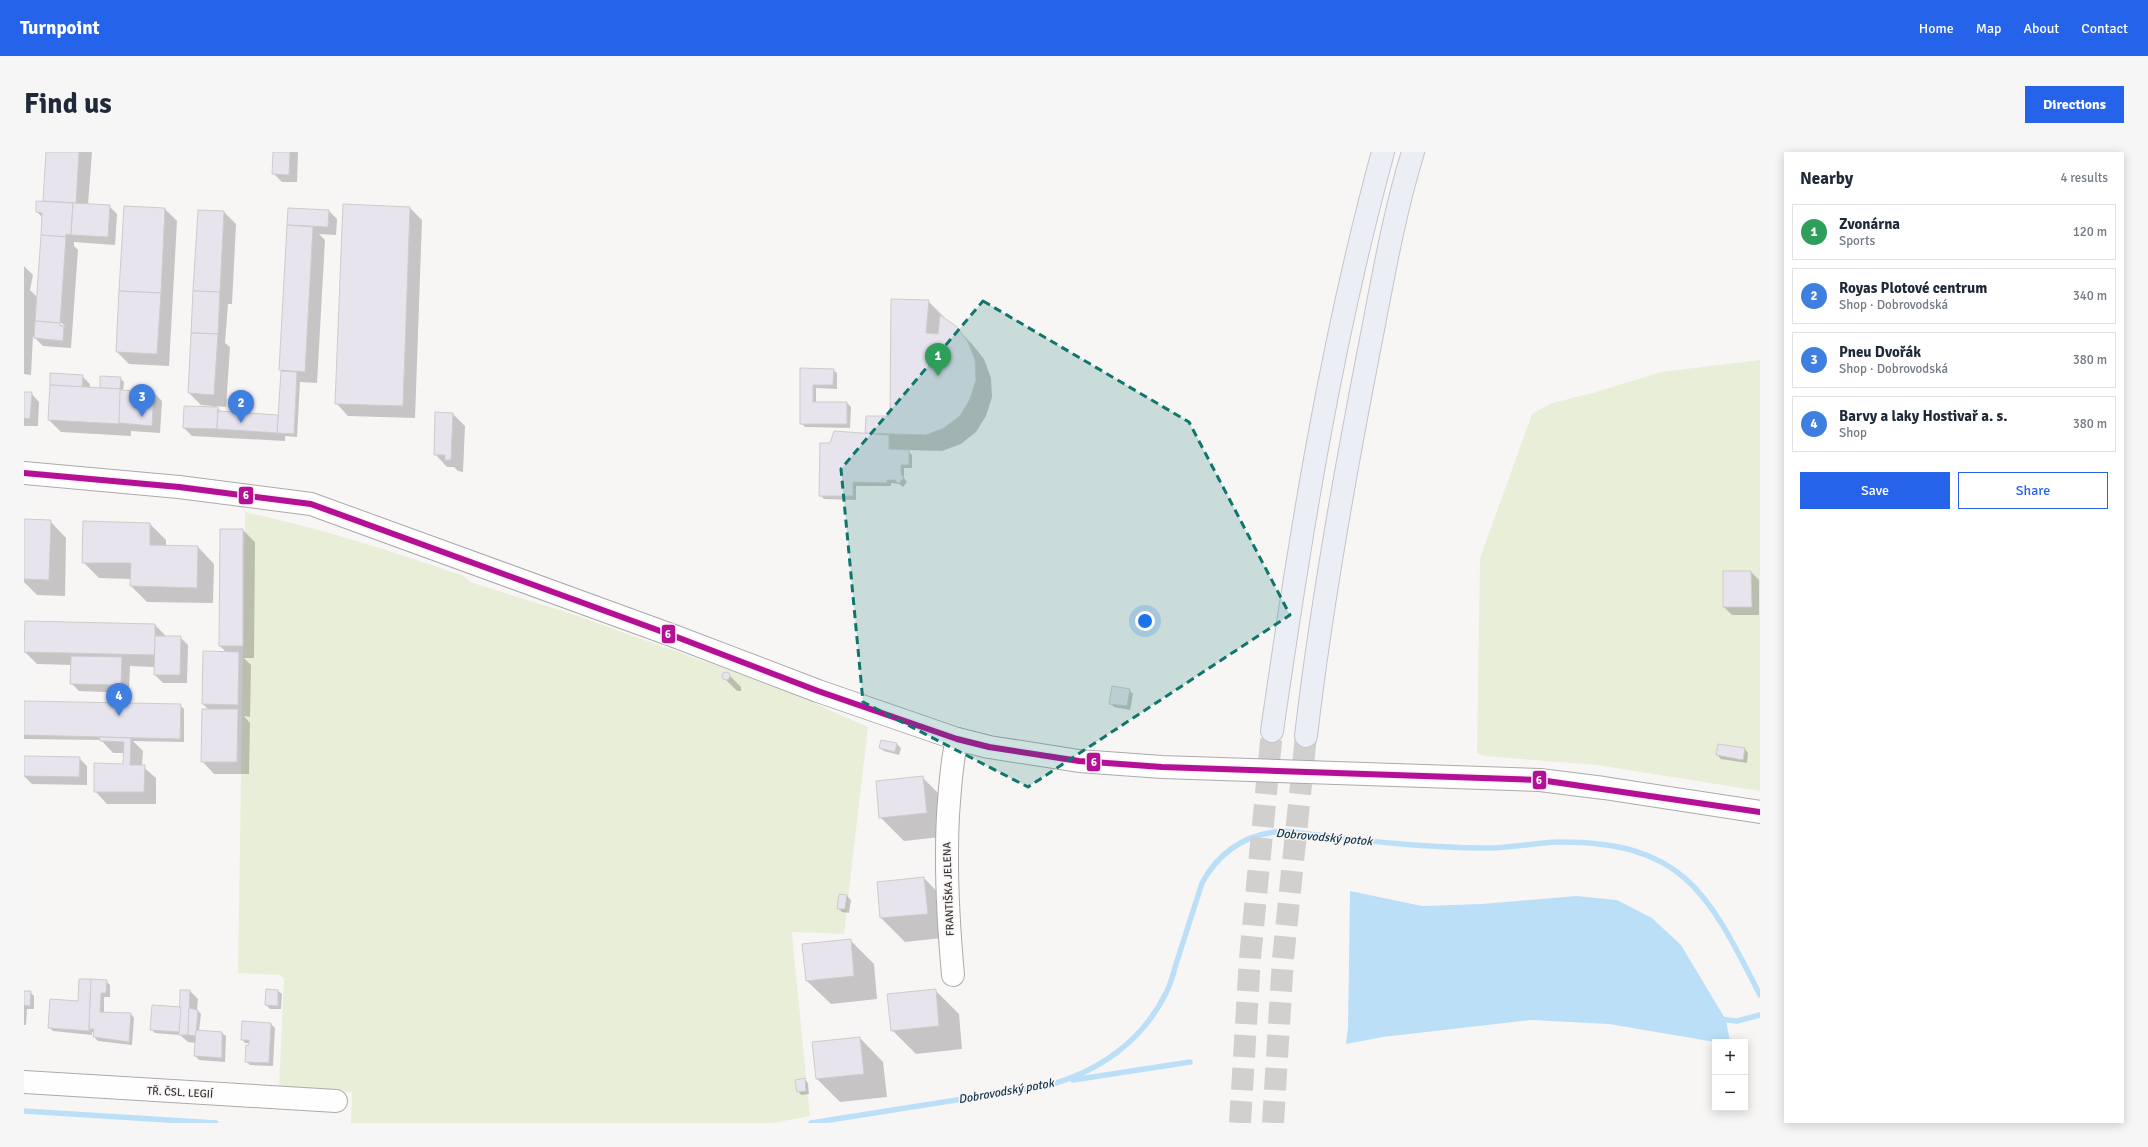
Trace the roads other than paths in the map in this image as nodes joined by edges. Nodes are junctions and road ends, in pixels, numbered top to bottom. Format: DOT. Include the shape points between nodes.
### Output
graph roads {
  1 [pos="1383,152"];
  2 [pos="1412,152"];
  3 [pos="24,473"];
  4 [pos="1272,731"];
  5 [pos="1306,736"];
  6 [pos="955,747"];
  7 [pos="1760,812"];
  8 [pos="953,975"];
  9 [pos="24,1082"];
  10 [pos="336,1101"];
  1 -- 4 [label="highway" via="1371,194 1326,399 1302,533"];
  2 -- 5 [label="highway" via="1400,193 1331,557"];
  3 -- 6 [label="street" via="178,487 311,504 667,634 818,691"];
  6 -- 7 [label="street" via="1162,767 1540,780"];
  6 -- 8 [label="street, FRANTIŠKA JELENA" via="945,865"];
  9 -- 10 [label="street, TŘ. ČSL. LEGIÍ"];
}
